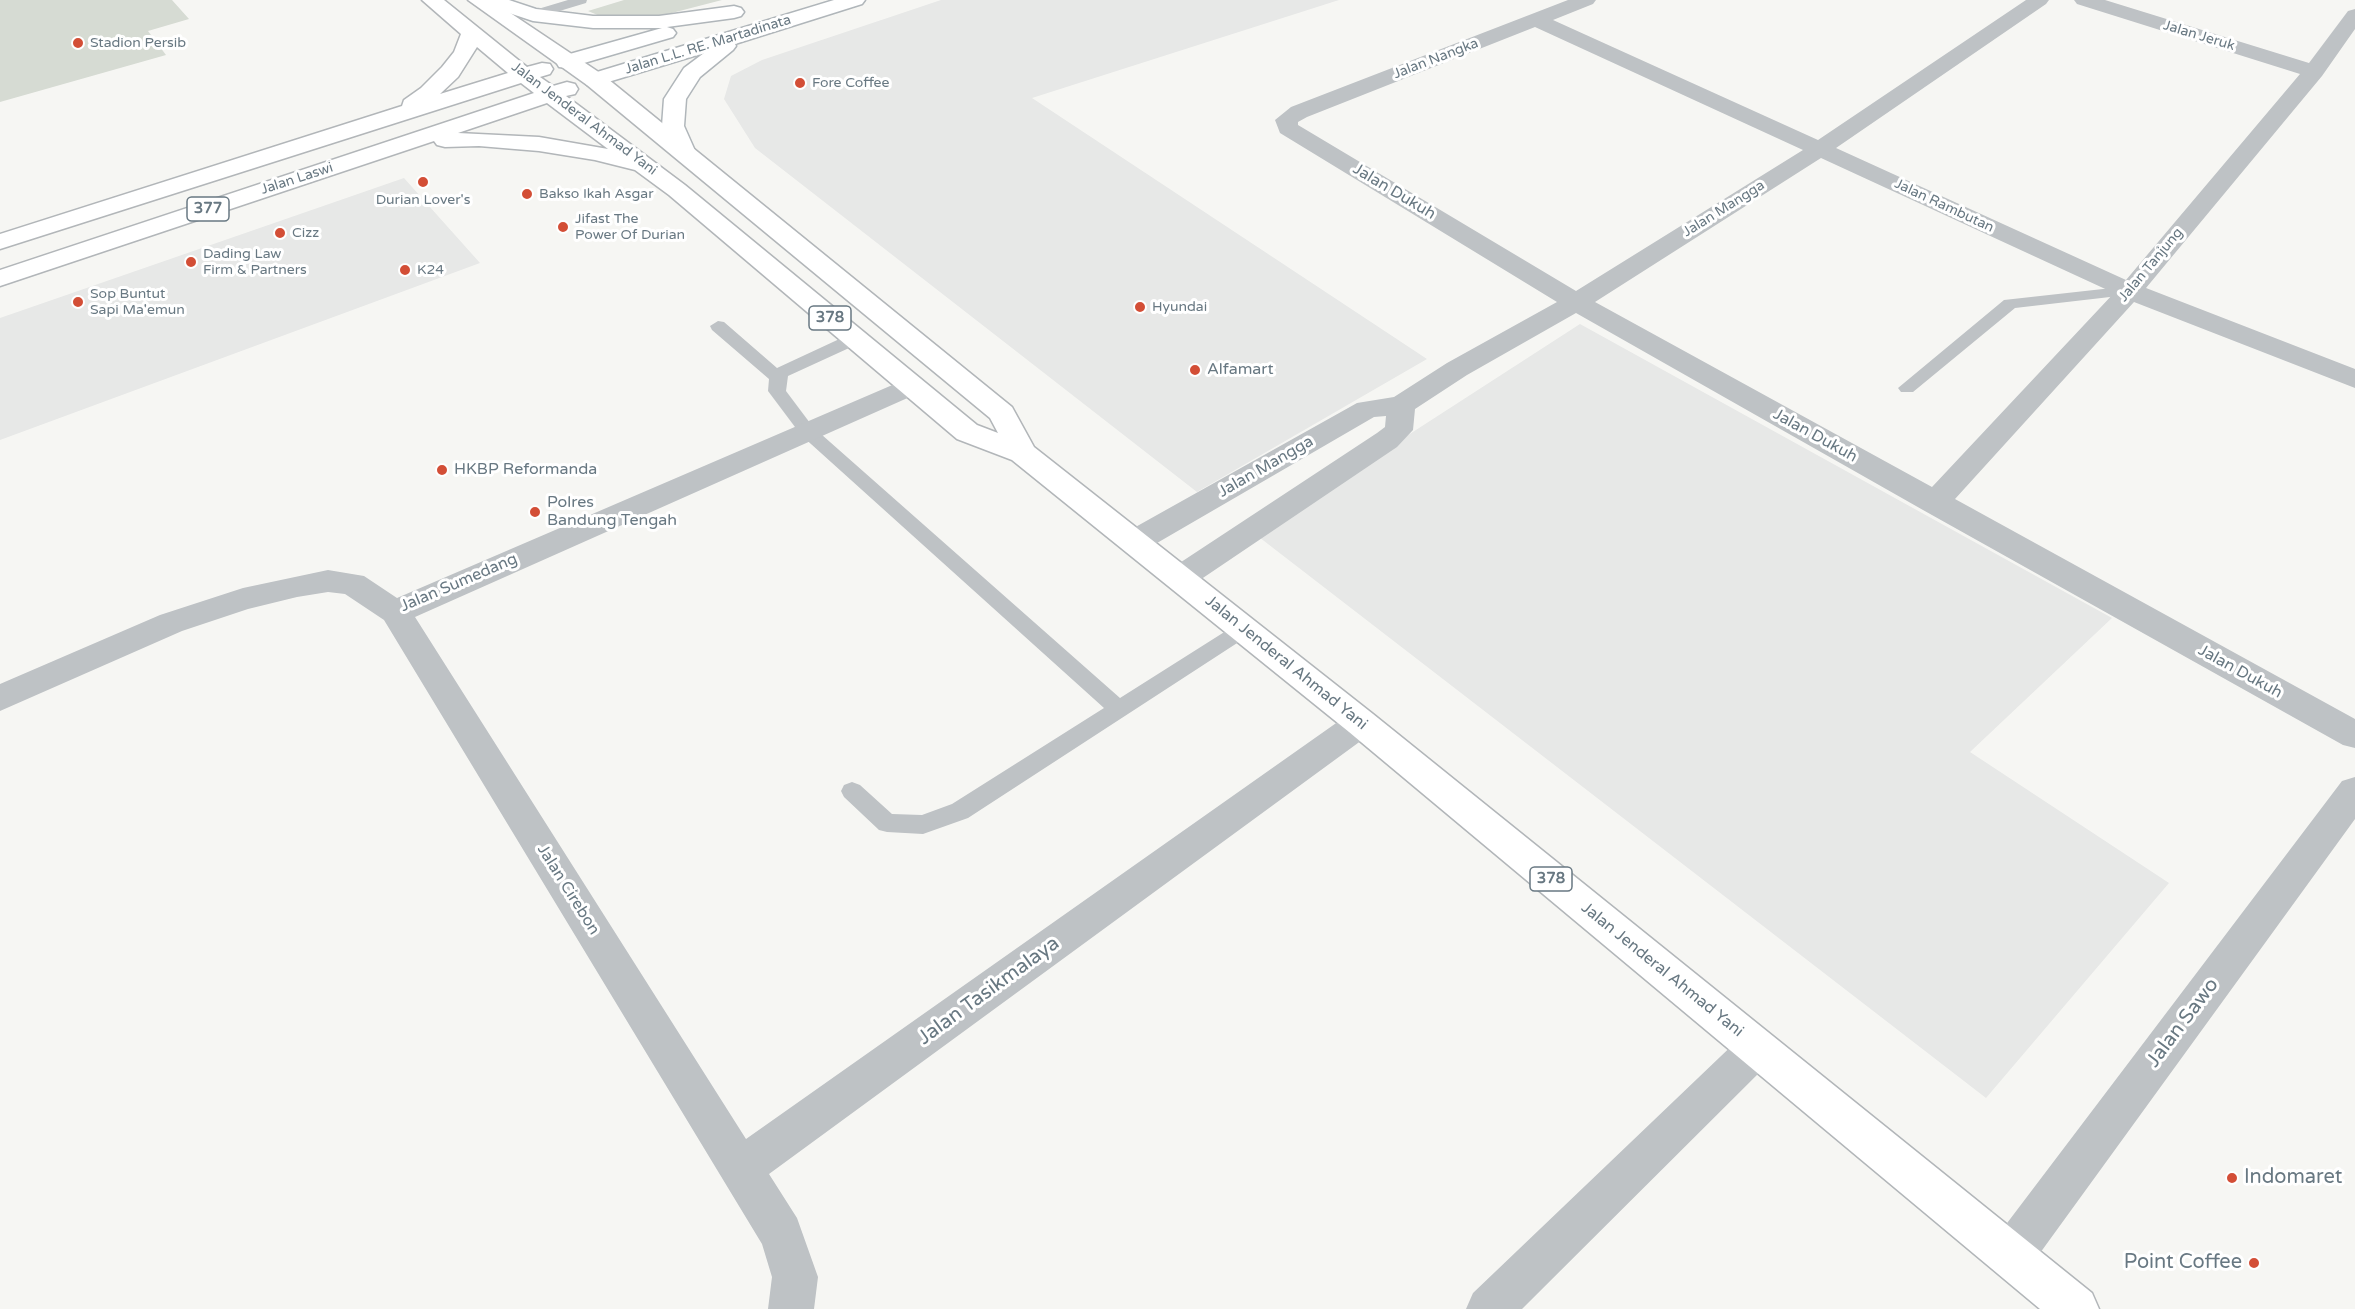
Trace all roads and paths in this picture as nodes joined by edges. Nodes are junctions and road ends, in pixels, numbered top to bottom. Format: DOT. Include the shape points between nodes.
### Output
graph roads {
  1 [pos="432,0"];
  2 [pos="478,0"];
  3 [pos="489,0"];
  4 [pos="581,0"];
  5 [pos="855,0"];
  6 [pos="1586,0"];
  7 [pos="2040,0"];
  8 [pos="2084,0"];
  9 [pos="756,6"];
  10 [pos="734,12"];
  11 [pos="533,15"];
  12 [pos="2355,15"];
  13 [pos="1537,20"];
  14 [pos="757,29"];
  15 [pos="472,32"];
  16 [pos="567,62"];
  17 [pos="2313,71"];
  18 [pos="524,75"];
  19 [pos="595,80"];
  20 [pos="552,94"];
  21 [pos="396,116"];
  22 [pos="1287,120"];
  23 [pos="416,140"];
  24 [pos="1820,149"];
  25 [pos="684,153"];
  26 [pos="647,167"];
  27 [pos="0,242"];
  28 [pos="0,278"];
  29 [pos="2130,291"];
  30 [pos="1576,302"];
  31 [pos="718,326"];
  32 [pos="854,339"];
  33 [pos="777,378"];
  34 [pos="2355,379"];
  35 [pos="911,386"];
  36 [pos="1907,388"];
  37 [pos="1401,405"];
  38 [pos="807,431"];
  39 [pos="1022,453"];
  40 [pos="1934,503"];
  41 [pos="1134,542"];
  42 [pos="1180,578"];
  43 [pos="395,612"];
  44 [pos="1244,629"];
  45 [pos="0,698"];
  46 [pos="1119,709"];
  47 [pos="1362,723"];
  48 [pos="2355,735"];
  49 [pos="852,791"];
  50 [pos="2355,791"];
  51 [pos="1757,1048"];
  52 [pos="742,1168"];
  53 [pos="2011,1255"];
  54 [pos="791,1309"];
  55 [pos="1489,1309"];
  56 [pos="2076,1309"];
  1 -- 15 [label="main road, Jalan Jenderal Ahmad Yani"];
  2 -- 16 [label="main road, Jalan Jenderal Ahmad Yani"];
  3 -- 11 [label="main road"];
  4 -- 11 [label="lane"];
  5 -- 14 [label="main road, Jalan L.L. RE. Martadinata"];
  6 -- 13 [label="street, Jalan Nangka"];
  7 -- 24 [label="street, Jalan Mangga"];
  8 -- 17 [label="street, Jalan Jeruk"];
  9 -- 10 [label="main road, Jalan L.L. RE. Martadinata"];
  10 -- 11 [label="main road" via="659,22 593,22"];
  10 -- 16 [label="main road, Jalan L.L. RE. Martadinata"];
  12 -- 17 [label="street, Jalan Tanjung"];
  13 -- 22 [label="street, Jalan Nangka"];
  13 -- 24 [label="street, Jalan Rambutan"];
  14 -- 19 [label="main road, Jalan L.L. RE. Martadinata"];
  14 -- 25 [label="main road" via="720,49 692,73 675,99 673,126"];
  15 -- 18 [label="main road, Jalan Jenderal Ahmad Yani"];
  15 -- 21 [label="main road" via="450,72 429,93"];
  16 -- 18 [label="main road, Jalan Laswi / 377"];
  16 -- 19 [label="main road, Jalan Jenderal Ahmad Yani / 378"];
  17 -- 29 [label="street, Jalan Tanjung"];
  18 -- 20 [label="main road, Jalan Jenderal Ahmad Yani / 378"];
  18 -- 21 [label="main road, Jalan Laswi / 377"];
  19 -- 20 [label="main road, Jalan Laswi / 377"];
  19 -- 25 [label="main road, Jalan Jenderal Ahmad Yani / 378"];
  20 -- 23 [label="main road, Jalan Laswi / 377"];
  20 -- 26 [label="main road, Jalan Jenderal Ahmad Yani / 378"];
  21 -- 27 [label="main road, Jalan Laswi / 377"];
  22 -- 30 [label="street, Jalan Dukuh" via="1288,128"];
  23 -- 26 [label="main road" via="479,139 540,144"];
  23 -- 28 [label="main road, Jalan Laswi / 377"];
  24 -- 29 [label="street, Jalan Rambutan"];
  24 -- 30 [label="street, Jalan Mangga"];
  25 -- 39 [label="main road, Jalan Jenderal Ahmad Yani / 378" via="1002,413"];
  26 -- 32 [label="main road, Jalan Jenderal Ahmad Yani / 378"];
  29 -- 34 [label="street, Jalan Rambutan"];
  29 -- 36 [label="lane" via="2010,304"];
  29 -- 40 [label="street, Jalan Tanjung"];
  30 -- 37 [label="street, Jalan Mangga"];
  30 -- 40 [label="street, Jalan Dukuh"];
  31 -- 33 [label="lane"];
  32 -- 33 [label="lane" via="782,372"];
  32 -- 35 [label="main road, Jalan Jenderal Ahmad Yani / 378"];
  33 -- 38 [label="lane" via="777,392"];
  35 -- 38 [label="street, Jalan Sumedang"];
  35 -- 39 [label="main road, Jalan Jenderal Ahmad Yani / 378" via="967,432"];
  37 -- 41 [label="street, Jalan Mangga" via="1367,409"];
  37 -- 42 [label="street" via="1399,430 1387,440"];
  38 -- 43 [label="street, Jalan Sumedang"];
  38 -- 46 [label="lane"];
  39 -- 41 [label="main road, Jalan Jenderal Ahmad Yani / 378"];
  40 -- 48 [label="street, Jalan Dukuh"];
  41 -- 42 [label="main road, Jalan Jenderal Ahmad Yani / 378"];
  42 -- 44 [label="main road, Jalan Jenderal Ahmad Yani / 378"];
  43 -- 45 [label="street, Jalan Sumedang" via="353,584 328,581 297,586 243,599 171,624"];
  43 -- 52 [label="street, Jalan Cirebon"];
  44 -- 46 [label="lane"];
  44 -- 47 [label="main road, Jalan Jenderal Ahmad Yani / 378"];
  46 -- 49 [label="lane" via="960,811 923,825 887,823"];
  47 -- 51 [label="main road, Jalan Jenderal Ahmad Yani / 378"];
  47 -- 52 [label="street, Jalan Tasikmalaya"];
  50 -- 53 [label="street, Jalan Sawo"];
  51 -- 53 [label="main road, Jalan Jenderal Ahmad Yani / 378"];
  51 -- 55 [label="street"];
  52 -- 54 [label="street" via="781,1234 795,1277"];
  53 -- 56 [label="main road, Jalan Jenderal Ahmad Yani / 378"];
}
